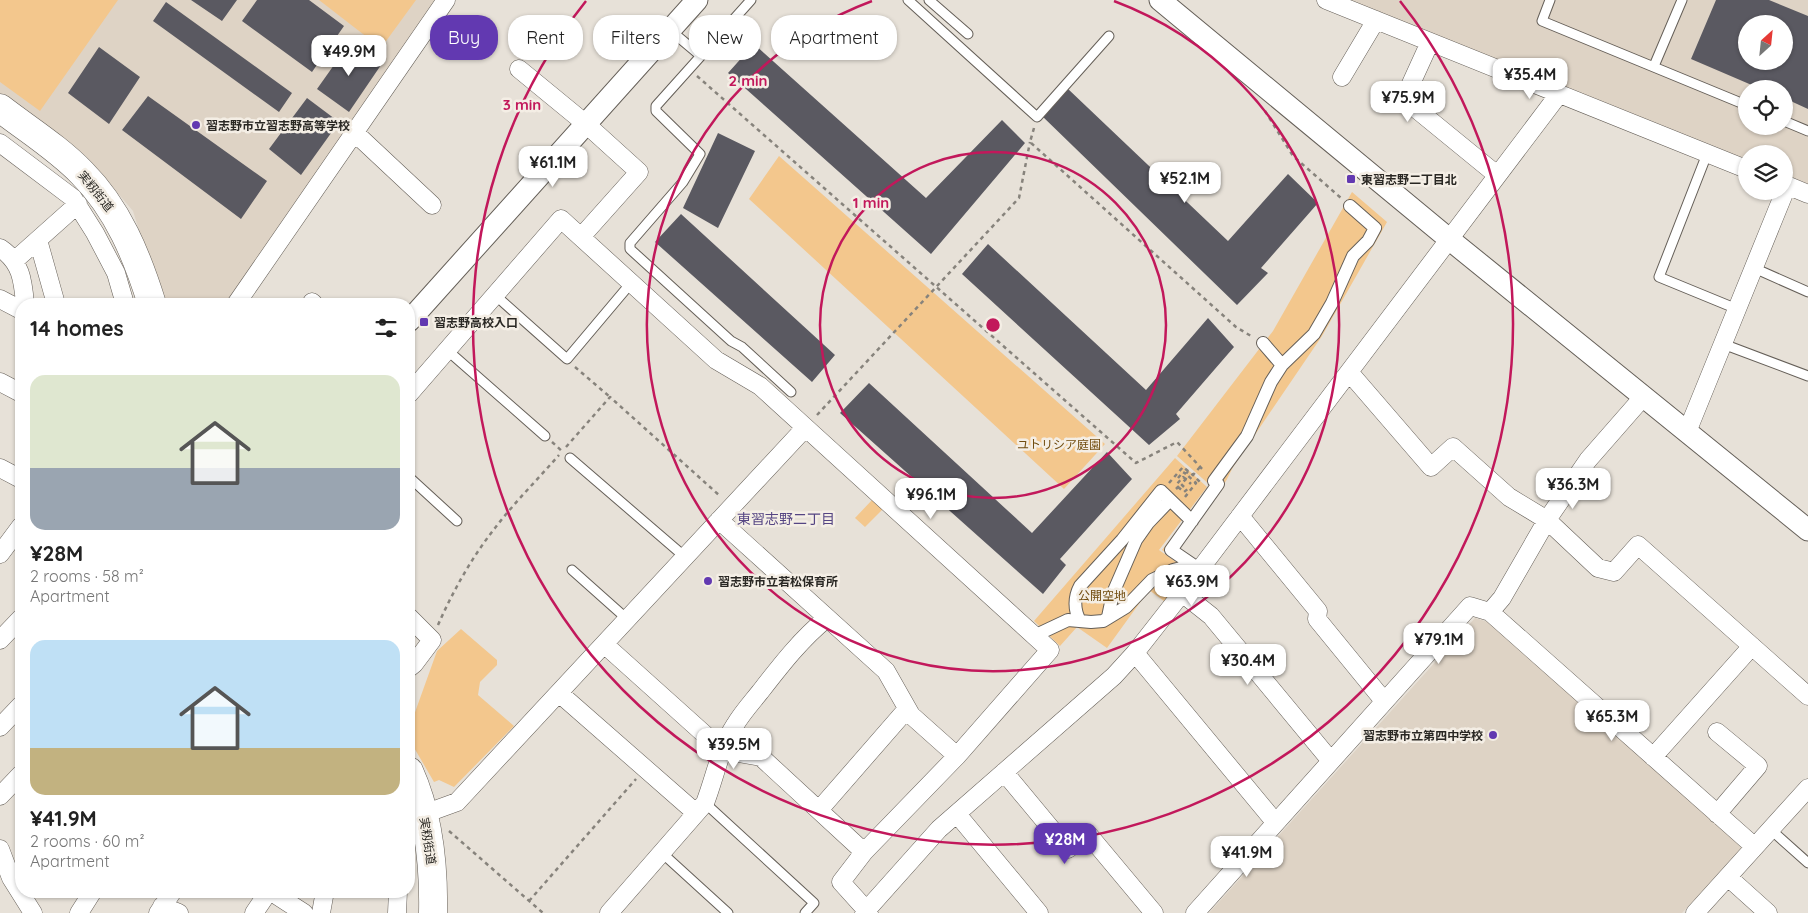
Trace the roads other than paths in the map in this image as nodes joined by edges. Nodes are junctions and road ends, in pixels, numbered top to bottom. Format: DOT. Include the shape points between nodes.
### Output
graph roads {
  1 [pos="446,0"];
  2 [pos="697,0"];
  3 [pos="751,0"];
  4 [pos="908,0"];
  5 [pos="929,0"];
  6 [pos="1160,0"];
  7 [pos="1326,0"];
  8 [pos="1550,0"];
  9 [pos="1682,0"];
  10 [pos="738,15"];
  11 [pos="679,20"];
  12 [pos="1376,20"];
  13 [pos="968,34"];
  14 [pos="1109,36"];
  15 [pos="679,38"];
  16 [pos="1430,42"];
  17 [pos="689,46"];
  18 [pos="643,60"];
  19 [pos="698,60"];
  20 [pos="1654,66"];
  21 [pos="519,69"];
  22 [pos="1342,77"];
  23 [pos="1559,94"];
  24 [pos="1738,102"];
  25 [pos="0,108"];
  26 [pos="586,124"];
  27 [pos="1793,125"];
  28 [pos="1808,131"];
  29 [pos="354,132"];
  30 [pos="0,144"];
  31 [pos="1707,154"];
  32 [pos="1738,167"];
  33 [pos="1497,175"];
  34 [pos="1793,188"];
  35 [pos="1808,194"];
  36 [pos="1779,200"];
  37 [pos="78,204"];
  38 [pos="432,205"];
  39 [pos="1350,206"];
  40 [pos="581,237"];
  41 [pos="1449,239"];
  42 [pos="38,240"];
  43 [pos="0,248"];
  44 [pos="14,260"];
  45 [pos="1754,268"];
  46 [pos="632,283"];
  47 [pos="1808,292"];
  48 [pos="495,295"];
  49 [pos="24,298"];
  50 [pos="54,298"];
  51 [pos="123,298"];
  52 [pos="150,298"];
  53 [pos="240,298"];
  54 [pos="0,299"];
  55 [pos="15,307"];
  56 [pos="1737,309"];
  57 [pos="415,315"];
  58 [pos="1723,344"];
  59 [pos="447,350"];
  60 [pos="1268,350"];
  61 [pos="1282,365"];
  62 [pos="1349,372"];
  63 [pos="1808,376"];
  64 [pos="0,382"];
  65 [pos="415,387"];
  66 [pos="15,390"];
  67 [pos="791,392"];
  68 [pos="1644,396"];
  69 [pos="805,428"];
  70 [pos="1687,432"];
  71 [pos="545,436"];
  72 [pos="570,458"];
  73 [pos="0,468"];
  74 [pos="15,476"];
  75 [pos="415,483"];
  76 [pos="1174,494"];
  77 [pos="1240,516"];
  78 [pos="719,520"];
  79 [pos="1547,520"];
  80 [pos="457,521"];
  81 [pos="1192,521"];
  82 [pos="1805,522"];
  83 [pos="15,534"];
  84 [pos="0,553"];
  85 [pos="685,556"];
  86 [pos="572,570"];
  87 [pos="1182,593"];
  88 [pos="1490,612"];
  89 [pos="1108,617"];
  90 [pos="827,618"];
  91 [pos="627,620"];
  92 [pos="1080,621"];
  93 [pos="415,623"];
  94 [pos="15,624"];
  95 [pos="1034,636"];
  96 [pos="0,640"];
  97 [pos="604,644"];
  98 [pos="1752,646"];
  99 [pos="1135,653"];
  100 [pos="415,663"];
  101 [pos="558,693"];
  102 [pos="1808,696"];
  103 [pos="1384,701"];
  104 [pos="907,709"];
  105 [pos="15,711"];
  106 [pos="0,727"];
  107 [pos="1717,732"];
  108 [pos="722,750"];
  109 [pos="957,756"];
  110 [pos="1653,757"];
  111 [pos="1332,762"];
  112 [pos="1004,772"];
  113 [pos="15,780"];
  114 [pos="415,784"];
  115 [pos="1808,788"];
  116 [pos="0,796"];
  117 [pos="700,808"];
  118 [pos="819,810"];
  119 [pos="431,812"];
  120 [pos="957,814"];
  121 [pos="1717,814"];
  122 [pos="1275,822"];
  123 [pos="1770,829"];
  124 [pos="1754,847"];
  125 [pos="0,849"];
  126 [pos="662,852"];
  127 [pos="864,852"];
  128 [pos="1808,863"];
  129 [pos="15,877"];
  130 [pos="1728,877"];
  131 [pos="25,898"];
  132 [pos="89,898"];
  133 [pos="168,898"];
  134 [pos="265,898"];
  135 [pos="281,898"];
  136 [pos="324,898"];
  137 [pos="398,898"];
  138 [pos="160,910"];
  139 [pos="866,912"];
  140 [pos="32,913"];
  141 [pos="79,913"];
  142 [pos="179,913"];
  143 [pos="254,913"];
  144 [pos="304,913"];
  145 [pos="321,913"];
  146 [pos="397,913"];
  147 [pos="434,913"];
  148 [pos="608,913"];
  149 [pos="728,913"];
  150 [pos="805,913"];
  151 [pos="1039,913"];
  152 [pos="1154,913"];
  153 [pos="1195,913"];
  154 [pos="1695,913"];
  155 [pos="1768,913"];
  1 -- 29 [label="street"];
  2 -- 11 [label="street"];
  3 -- 10 [label="lane"];
  4 -- 14 [label="lane" via="1036,117"];
  5 -- 13 [label="lane"];
  6 -- 41 [label="street"];
  7 -- 12 [label="street"];
  8 -- 20 [label="lane" via="1542,21"];
  9 -- 20 [label="lane"];
  12 -- 16 [label="street"];
  12 -- 22 [label="street"];
  15 -- 17 [label="lane"];
  16 -- 23 [label="street"];
  16 -- 33 [label="street" via="1404,99"];
  18 -- 26 [label="street"];
  19 -- 67 [label="lane" via="656,106 656,111 700,154 683,182 630,243 630,249"];
  20 -- 24 [label="lane"];
  21 -- 26 [label="street"];
  23 -- 31 [label="street"];
  23 -- 33 [label="street"];
  25 -- 52 [label="main road, 実籾街道" via="70,161 98,192 132,246"];
  26 -- 40 [label="street" via="639,172"];
  26 -- 57 [label="street"];
  27 -- 28 [label="lane"];
  29 -- 38 [label="street"];
  29 -- 53 [label="street"];
  30 -- 37 [label="street"];
  31 -- 32 [label="street"];
  31 -- 56 [label="lane" via="1659,276"];
  33 -- 41 [label="street"];
  34 -- 35 [label="street"];
  36 -- 45 [label="street"];
  37 -- 42 [label="street"];
  37 -- 51 [label="street" via="116,273"];
  39 -- 61 [label="street" via="1375,228 1368,241 1353,256 1314,334"];
  40 -- 46 [label="street"];
  40 -- 48 [label="street" via="561,219"];
  41 -- 62 [label="street"];
  41 -- 68 [label="street"];
  42 -- 44 [label="street"];
  42 -- 50 [label="street"];
  43 -- 44 [label="street"];
  44 -- 49 [label="street"];
  45 -- 47 [label="lane"];
  45 -- 56 [label="street"];
  46 -- 48 [label="lane" via="567,359"];
  46 -- 69 [label="street" via="716,360 760,386"];
  48 -- 59 [label="street"];
  54 -- 55 [label="street"];
  56 -- 58 [label="street"];
  58 -- 63 [label="lane"];
  58 -- 70 [label="street"];
  59 -- 65 [label="street"];
  59 -- 71 [label="lane"];
  60 -- 61 [label="street"];
  61 -- 81 [label="street" via="1247,436 1208,482 1218,484"];
  62 -- 77 [label="street"];
  62 -- 79 [label="street" via="1431,467 1452,447 1509,497"];
  64 -- 66 [label="street"];
  68 -- 70 [label="street"];
  68 -- 79 [label="street" via="1588,460"];
  69 -- 78 [label="street"];
  69 -- 95 [label="street"];
  70 -- 82 [label="street"];
  72 -- 85 [label="lane"];
  73 -- 74 [label="street"];
  75 -- 80 [label="lane"];
  76 -- 81 [label="street"];
  76 -- 89 [label="street" via="1136,540 1112,593"];
  76 -- 92 [label="street" via="1160,491 1080,586 1075,604"];
  77 -- 87 [label="street"];
  77 -- 103 [label="street" via="1318,611 1317,620"];
  78 -- 85 [label="street"];
  78 -- 90 [label="street"];
  79 -- 88 [label="street" via="1502,598"];
  79 -- 98 [label="street" via="1598,568 1614,572 1638,545"];
  81 -- 89 [label="street" via="1171,550 1193,566 1173,570 1152,580 1126,606"];
  83 -- 84 [label="street"];
  85 -- 91 [label="street"];
  86 -- 91 [label="lane"];
  87 -- 99 [label="street"];
  87 -- 111 [label="street" via="1211,616"];
  88 -- 103 [label="street" via="1470,606"];
  88 -- 110 [label="street"];
  89 -- 92 [label="street" via="1097,622"];
  90 -- 104 [label="street" via="886,671"];
  90 -- 108 [label="street" via="775,672 735,724"];
  91 -- 97 [label="street"];
  92 -- 95 [label="street" via="1068,620"];
  93 -- 100 [label="street" via="432,640"];
  94 -- 96 [label="street"];
  95 -- 109 [label="street" via="1050,650"];
  97 -- 101 [label="street"];
  97 -- 108 [label="street"];
  98 -- 102 [label="street"];
  98 -- 110 [label="street"];
  99 -- 112 [label="street" via="1114,676"];
  99 -- 122 [label="street"];
  101 -- 117 [label="street" via="645,769"];
  101 -- 119 [label="street" via="457,802"];
  103 -- 111 [label="street"];
  104 -- 109 [label="street"];
  104 -- 118 [label="street"];
  105 -- 106 [label="street"];
  107 -- 121 [label="street" via="1758,766"];
  108 -- 117 [label="street" via="714,780"];
  108 -- 118 [label="street" via="762,757"];
  109 -- 127 [label="street"];
  110 -- 121 [label="street"];
  111 -- 122 [label="street"];
  112 -- 120 [label="street"];
  112 -- 152 [label="street" via="1068,849 1088,834"];
  113 -- 116 [label="street"];
  114 -- 119 [label="main road, 実籾街道"];
  115 -- 123 [label="street"];
  117 -- 126 [label="street"];
  117 -- 150 [label="lane" via="814,902"];
  118 -- 127 [label="street"];
  119 -- 147 [label="main road, 実籾街道"];
  120 -- 139 [label="street"];
  120 -- 151 [label="street"];
  121 -- 124 [label="street"];
  122 -- 153 [label="street"];
  123 -- 124 [label="street"];
  123 -- 128 [label="lane"];
  124 -- 130 [label="street"];
  125 -- 129 [label="street"];
  126 -- 148 [label="street"];
  126 -- 149 [label="lane"];
  127 -- 139 [label="street" via="841,882"];
  130 -- 154 [label="street"];
  130 -- 155 [label="street"];
  131 -- 140 [label="street"];
  132 -- 141 [label="street"];
  133 -- 138 [label="street"];
  134 -- 143 [label="street"];
  135 -- 144 [label="street"];
  136 -- 145 [label="street"];
  137 -- 146 [label="street"];
  138 -- 142 [label="street"];
}
